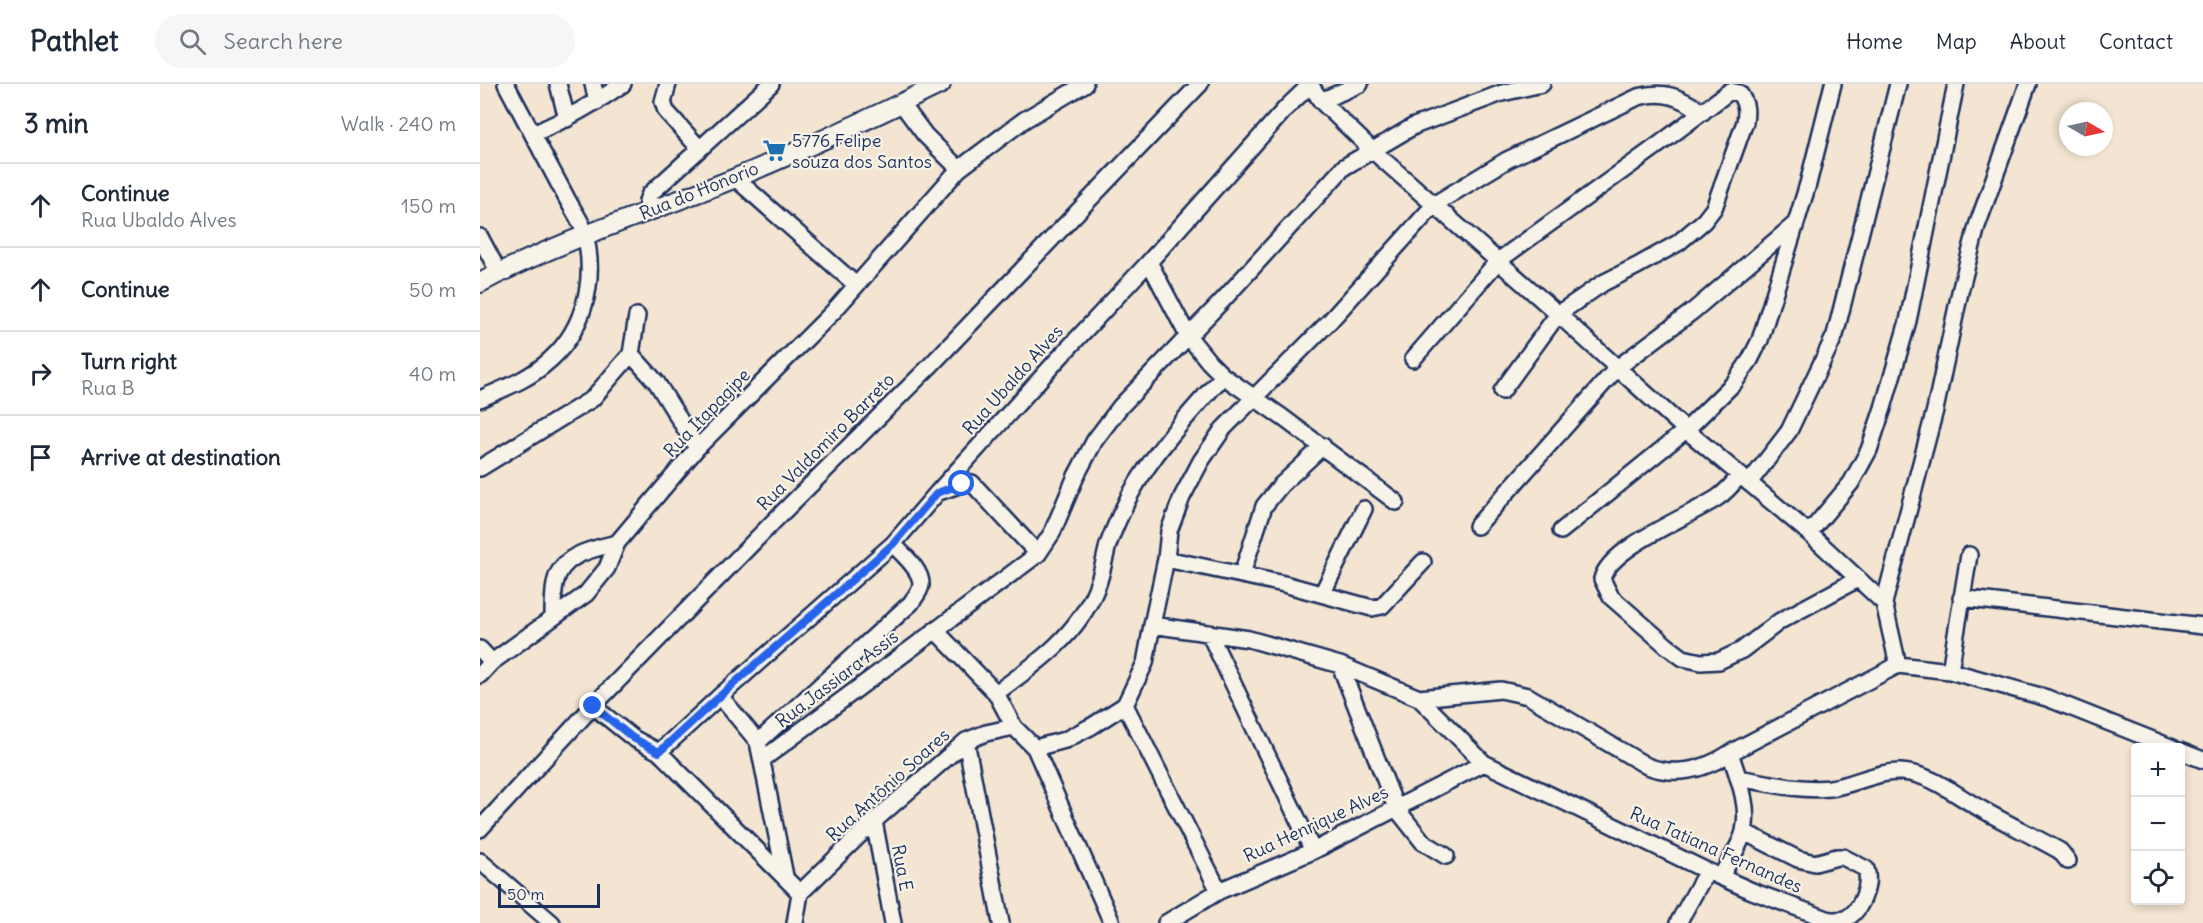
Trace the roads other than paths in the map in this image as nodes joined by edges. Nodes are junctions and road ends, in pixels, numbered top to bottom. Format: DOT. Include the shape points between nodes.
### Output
graph roads {
  1 [pos="506,84"];
  2 [pos="558,84"];
  3 [pos="593,84"];
  4 [pos="623,84"];
  5 [pos="668,84"];
  6 [pos="771,84"];
  7 [pos="941,84"];
  8 [pos="1085,84"];
  9 [pos="1200,84"];
  10 [pos="1310,84"];
  11 [pos="1360,84"];
  12 [pos="1542,84"];
  13 [pos="1833,84"];
  14 [pos="1898,84"];
  15 [pos="1956,84"];
  16 [pos="2028,84"];
  17 [pos="1321,101"];
  18 [pos="597,102"];
  19 [pos="902,103"];
  20 [pos="1703,112"];
  21 [pos="567,119"];
  22 [pos="533,134"];
  23 [pos="700,149"];
  24 [pos="1372,150"];
  25 [pos="960,169"];
  26 [pos="672,175"];
  27 [pos="735,178"];
  28 [pos="684,198"];
  29 [pos="649,203"];
  30 [pos="1435,204"];
  31 [pos="1795,224"];
  32 [pos="586,236"];
  33 [pos="480,237"];
  34 [pos="1498,261"];
  35 [pos="1149,262"];
  36 [pos="500,273"];
  37 [pos="480,283"];
  38 [pos="856,285"];
  39 [pos="1558,314"];
  40 [pos="637,316"];
  41 [pos="1188,336"];
  42 [pos="632,354"];
  43 [pos="1413,359"];
  44 [pos="1617,368"];
  45 [pos="1223,376"];
  46 [pos="1502,391"];
  47 [pos="1254,396"];
  48 [pos="480,399"];
  49 [pos="1686,430"];
  50 [pos="1323,446"];
  51 [pos="698,448"];
  52 [pos="480,468"];
  53 [pos="1745,479"];
  54 [pos="937,493"];
  55 [pos="1396,502"];
  56 [pos="1364,509"];
  57 [pos="1477,526"];
  58 [pos="1561,531"];
  59 [pos="1809,533"];
  60 [pos="617,543"];
  61 [pos="893,544"];
  62 [pos="1038,554"];
  63 [pos="1969,555"];
  64 [pos="1166,559"];
  65 [pos="1423,562"];
  66 [pos="1242,574"];
  67 [pos="1858,579"];
  68 [pos="1322,594"];
  69 [pos="1961,598"];
  70 [pos="1884,603"];
  71 [pos="553,616"];
  72 [pos="1152,624"];
  73 [pos="2203,626"];
  74 [pos="935,630"];
  75 [pos="1209,633"];
  76 [pos="480,649"];
  77 [pos="492,662"];
  78 [pos="1340,665"];
  79 [pos="1898,665"];
  80 [pos="1950,671"];
  81 [pos="480,675"];
  82 [pos="725,691"];
  83 [pos="996,693"];
  84 [pos="1419,698"];
  85 [pos="1125,705"];
  86 [pos="593,706"];
  87 [pos="1014,727"];
  88 [pos="966,741"];
  89 [pos="758,742"];
  90 [pos="2163,743"];
  91 [pos="1035,748"];
  92 [pos="659,752"];
  93 [pos="1730,753"];
  94 [pos="2185,753"];
  95 [pos="763,759"];
  96 [pos="2203,760"];
  97 [pos="1484,763"];
  98 [pos="1738,778"];
  99 [pos="1396,808"];
  100 [pos="874,821"];
  101 [pos="480,829"];
  102 [pos="1744,832"];
  103 [pos="1312,851"];
  104 [pos="1446,856"];
  105 [pos="480,861"];
  106 [pos="2068,861"];
  107 [pos="1714,874"];
  108 [pos="785,876"];
  109 [pos="1219,891"];
  110 [pos="800,893"];
  111 [pos="552,923"];
  112 [pos="795,923"];
  113 [pos="893,923"];
  114 [pos="1001,923"];
  115 [pos="1112,923"];
  116 [pos="1166,923"];
  117 [pos="1678,923"];
  1 -- 22 [label="street"];
  2 -- 21 [label="street"];
  3 -- 18 [label="street"];
  4 -- 18 [label="street"];
  5 -- 23 [label="street" via="663,99 666,111"];
  6 -- 23 [label="street"];
  7 -- 19 [label="street, Rua do Honorio"];
  8 -- 25 [label="street, Rua Itapagipe" via="1024,120"];
  9 -- 86 [label="street, Rua Valdomiro Barreto" via="929,367"];
  10 -- 17 [label="street"];
  10 -- 35 [label="street, Rua Ubaldo Alves"];
  11 -- 17 [label="street"];
  12 -- 24 [label="street" via="1456,108"];
  13 -- 31 [label="street"];
  14 -- 53 [label="street" via="1835,335 1789,431"];
  15 -- 59 [label="street" via="1908,321 1883,408 1869,450 1851,483"];
  16 -- 70 [label="street" via="1977,226 1935,410"];
  17 -- 24 [label="street"];
  18 -- 21 [label="street"];
  19 -- 25 [label="street" via="926,135"];
  19 -- 27 [label="street, Rua do Honorio"];
  20 -- 30 [label="street" via="1665,94 1638,97 1507,160"];
  20 -- 34 [label="street"];
  20 -- 39 [label="street" via="1734,91 1745,102 1747,113 1714,208 1678,243 1602,283"];
  21 -- 22 [label="street"];
  22 -- 32 [label="street"];
  23 -- 26 [label="street"];
  24 -- 30 [label="street"];
  24 -- 41 [label="street" via="1344,167"];
  25 -- 38 [label="street, Rua Itapagipe"];
  26 -- 28 [label="street"];
  26 -- 29 [label="street"];
  27 -- 28 [label="street, Rua do Honorio"];
  27 -- 38 [label="street"];
  28 -- 29 [label="street, Rua do Honorio"];
  29 -- 32 [label="street, Rua do Honorio"];
  30 -- 34 [label="street"];
  30 -- 47 [label="street" via="1330,321"];
  31 -- 44 [label="street" via="1693,311"];
  31 -- 49 [label="street" via="1750,360 1734,383"];
  32 -- 36 [label="street, Rua do Honorio"];
  32 -- 48 [label="street" via="588,295 573,330 545,365"];
  33 -- 36 [label="street"];
  34 -- 39 [label="street"];
  34 -- 43 [label="street"];
  35 -- 41 [label="street"];
  35 -- 54 [label="street, Rua Ubaldo Alves"];
  36 -- 37 [label="street, Rua do Honorio"];
  38 -- 51 [label="street, Rua Itapagipe"];
  39 -- 44 [label="street"];
  39 -- 46 [label="street"];
  40 -- 42 [label="street"];
  41 -- 45 [label="street"];
  41 -- 62 [label="street" via="1120,407 1095,441 1052,533"];
  42 -- 51 [label="street" via="657,383"];
  42 -- 52 [label="street" via="592,399"];
  44 -- 49 [label="street"];
  44 -- 57 [label="street"];
  45 -- 47 [label="street"];
  45 -- 83 [label="street" via="1148,464 1113,531 1096,588 1081,616 1043,659"];
  47 -- 50 [label="street"];
  47 -- 64 [label="street" via="1223,429 1196,470 1169,531"];
  49 -- 53 [label="street"];
  49 -- 58 [label="street"];
  50 -- 55 [label="street"];
  50 -- 66 [label="street" via="1264,506"];
  51 -- 60 [label="street, Rua Itapagipe"];
  53 -- 59 [label="street"];
  53 -- 67 [label="street" via="1627,549 1608,566 1602,579 1611,597 1683,658 1719,661 1742,650 1780,621"];
  54 -- 61 [label="street, Rua Ubaldo Alves"];
  54 -- 62 [label="street" via="972,483"];
  56 -- 68 [label="street"];
  59 -- 67 [label="street"];
  60 -- 71 [label="street, Rua Itapagipe" via="597,582"];
  60 -- 71 [label="street" via="579,554 561,568 555,582"];
  61 -- 82 [label="street, Rua Ubaldo Alves"];
  61 -- 89 [label="street" via="919,577 921,585 911,603"];
  62 -- 74 [label="street, Rua Jassiara Assis"];
  63 -- 69 [label="street"];
  64 -- 66 [label="street"];
  64 -- 72 [label="street"];
  65 -- 68 [label="street" via="1382,606 1366,608"];
  66 -- 68 [label="street"];
  67 -- 70 [label="street"];
  69 -- 73 [label="street"];
  69 -- 80 [label="street"];
  70 -- 79 [label="street"];
  71 -- 77 [label="street, Rua Itapagipe"];
  72 -- 75 [label="street"];
  72 -- 85 [label="street" via="1145,663"];
  74 -- 83 [label="street"];
  74 -- 95 [label="street, Rua Jassiara Assis"];
  75 -- 78 [label="street" via="1249,639"];
  75 -- 103 [label="street"];
  76 -- 77 [label="street"];
  77 -- 81 [label="street, Rua Itapagipe"];
  78 -- 84 [label="street"];
  78 -- 99 [label="street"];
  79 -- 80 [label="street"];
  79 -- 93 [label="street"];
  80 -- 90 [label="street" via="2047,698"];
  82 -- 89 [label="street"];
  82 -- 92 [label="street, Rua Ubaldo Alves"];
  83 -- 87 [label="street"];
  84 -- 93 [label="street" via="1501,690 1528,696 1662,772 1712,765"];
  84 -- 97 [label="street, Rua Tatiana Fernandes"];
  85 -- 91 [label="street" via="1065,740"];
  85 -- 109 [label="street"];
  86 -- 92 [label="street" via="633,738"];
  86 -- 101 [label="street, Rua Valdomiro Barreto"];
  87 -- 88 [label="street, Rua Antônio Soares"];
  87 -- 91 [label="street"];
  88 -- 100 [label="street, Rua Antônio Soares"];
  88 -- 114 [label="street"];
  89 -- 95 [label="street"];
  91 -- 115 [label="street"];
  92 -- 108 [label="street"];
  93 -- 98 [label="street"];
  94 -- 96 [label="street"];
  95 -- 108 [label="street"];
  97 -- 99 [label="street, Rua Henrique Alves"];
  97 -- 107 [label="street, Rua Tatiana Fernandes"];
  98 -- 102 [label="street" via="1745,808"];
  98 -- 106 [label="street" via="1828,788 1887,773 1929,777 1983,811 2060,851"];
  99 -- 103 [label="street, Rua Henrique Alves"];
  99 -- 104 [label="street" via="1423,842"];
  100 -- 110 [label="street, Rua Antônio Soares"];
  100 -- 113 [label="street, Rua E"];
  102 -- 107 [label="street"];
  102 -- 107 [label="street, Rua Tatiana Fernandes" via="1807,861 1815,863 1837,856 1866,869 1867,889 1853,913 1844,919 1830,920"];
  103 -- 109 [label="street, Rua Henrique Alves"];
  105 -- 111 [label="street"];
  107 -- 117 [label="street"];
  108 -- 110 [label="street"];
  109 -- 116 [label="street, Rua Henrique Alves"];
  110 -- 112 [label="street"];
}
